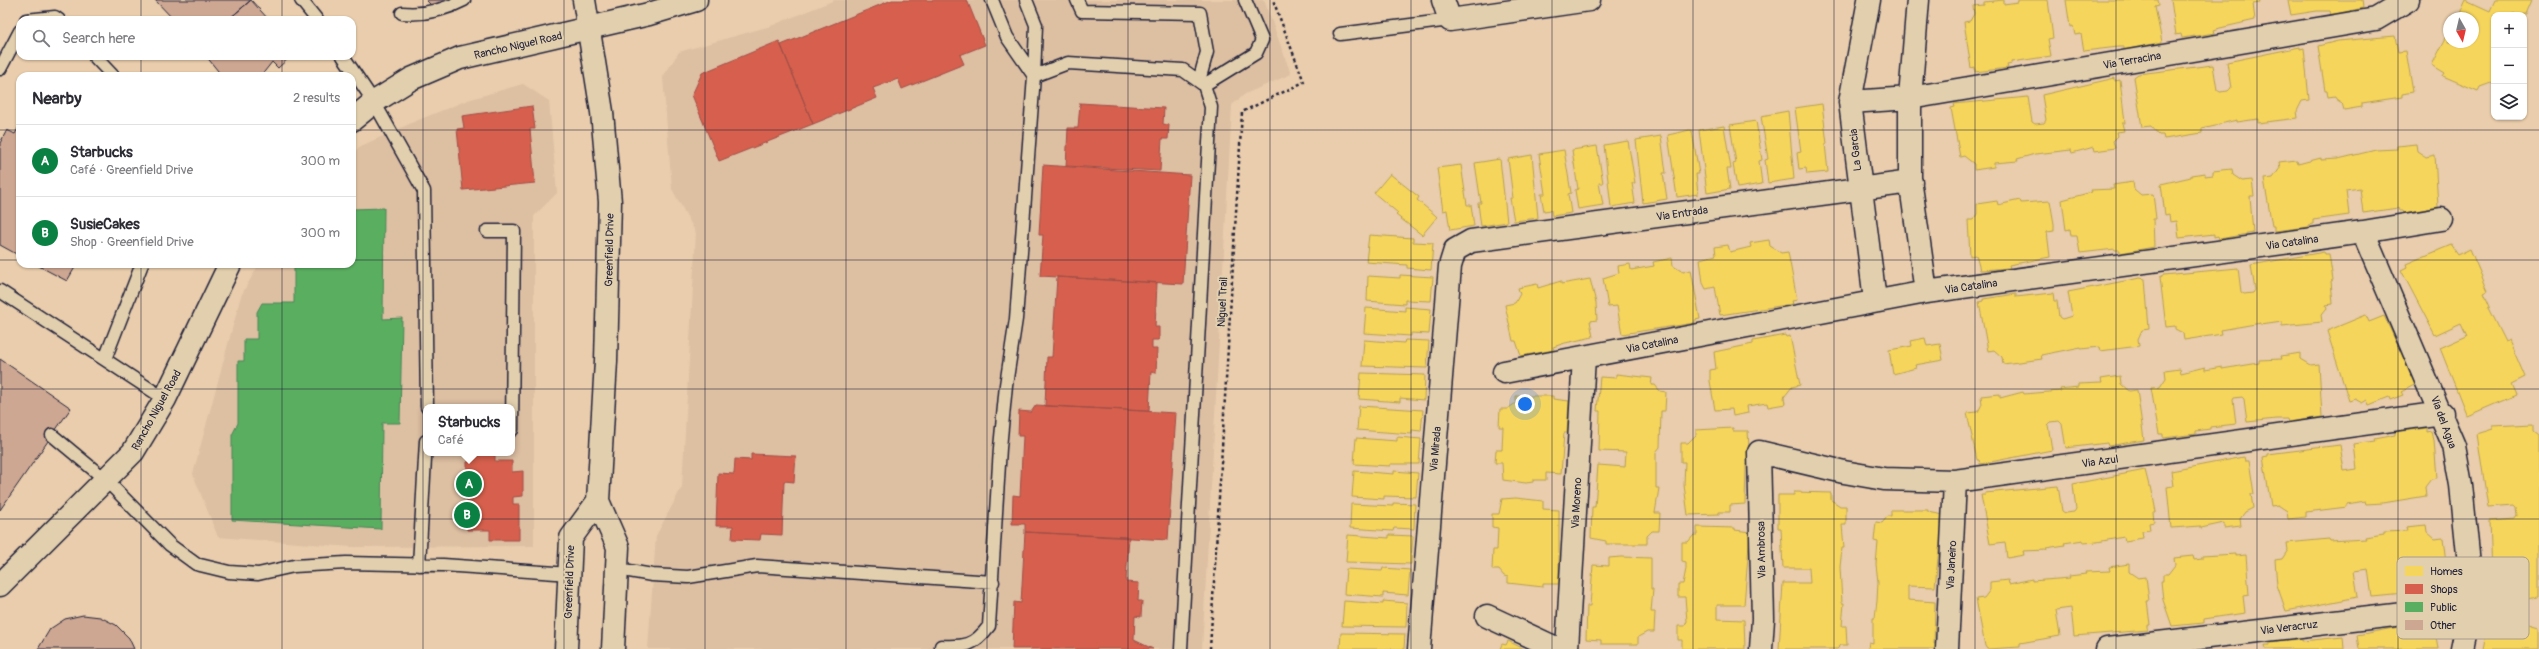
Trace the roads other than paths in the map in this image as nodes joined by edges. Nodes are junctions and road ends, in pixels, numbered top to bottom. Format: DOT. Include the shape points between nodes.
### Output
graph roads {
  1 [pos="301,0"];
  2 [pos="464,0"];
  3 [pos="584,0"];
  4 [pos="696,0"];
  5 [pos="992,0"];
  6 [pos="1026,0"];
  7 [pos="1077,0"];
  8 [pos="1245,0"];
  9 [pos="1589,0"];
  10 [pos="1869,0"];
  11 [pos="1918,0"];
  12 [pos="2408,0"];
  13 [pos="1446,10"];
  14 [pos="402,13"];
  15 [pos="314,16"];
  16 [pos="590,29"];
  17 [pos="1340,34"];
  18 [pos="16,39"];
  19 [pos="98,60"];
  20 [pos="346,60"];
  21 [pos="0,69"];
  22 [pos="110,72"];
  23 [pos="354,72"];
  24 [pos="356,75"];
  25 [pos="1034,76"];
  26 [pos="1202,83"];
  27 [pos="1910,98"];
  28 [pos="374,102"];
  29 [pos="1850,102"];
  30 [pos="356,117"];
  31 [pos="1911,182"];
  32 [pos="1859,189"];
  33 [pos="2441,219"];
  34 [pos="487,231"];
  35 [pos="2363,232"];
  36 [pos="1455,250"];
  37 [pos="140,268"];
  38 [pos="228,268"];
  39 [pos="0,292"];
  40 [pos="1926,292"];
  41 [pos="1875,300"];
  42 [pos="1584,357"];
  43 [pos="105,360"];
  44 [pos="1504,372"];
  45 [pos="165,398"];
  46 [pos="427,404"];
  47 [pos="512,404"];
  48 [pos="2442,413"];
  49 [pos="52,436"];
  50 [pos="1759,452"];
  51 [pos="426,456"];
  52 [pos="106,480"];
  53 [pos="1956,481"];
  54 [pos="598,500"];
  55 [pos="2467,557"];
  56 [pos="419,564"];
  57 [pos="618,569"];
  58 [pos="570,574"];
  59 [pos="993,582"];
  60 [pos="0,585"];
  61 [pos="1487,616"];
  62 [pos="2397,616"];
  63 [pos="2464,639"];
  64 [pos="2180,644"];
  65 [pos="566,649"];
  66 [pos="612,649"];
  67 [pos="941,649"];
  68 [pos="1181,649"];
  69 [pos="1419,649"];
  70 [pos="1558,649"];
  71 [pos="1567,649"];
  72 [pos="1762,649"];
  73 [pos="1947,649"];
  74 [pos="2107,649"];
  75 [pos="2462,649"];
  1 -- 15 [label="lane"];
  2 -- 14 [label="lane" via="435,11"];
  3 -- 16 [label="street, Greenfield Drive"];
  4 -- 16 [label="street, Rancho Niguel Road"];
  5 -- 25 [label="lane" via="1006,37"];
  6 -- 25 [label="lane" via="1036,25"];
  7 -- 26 [label="lane" via="1082,11 1200,13 1207,52"];
  8 -- 26 [label="lane" via="1262,40 1256,53"];
  9 -- 13 [label="street"];
  10 -- 29 [label="street, La Garcia"];
  11 -- 27 [label="street"];
  12 -- 27 [label="street, Via Terracina" via="2376,19"];
  13 -- 17 [label="lane"];
  16 -- 28 [label="street, Rancho Niguel Road" via="460,58 412,79"];
  16 -- 54 [label="street, Greenfield Drive" via="602,112 610,202 606,361"];
  18 -- 21 [label="lane"];
  19 -- 22 [label="lane"];
  20 -- 23 [label="lane"];
  24 -- 28 [label="lane"];
  25 -- 26 [label="lane" via="1068,63 1183,70"];
  25 -- 59 [label="lane" via="1016,319 1000,448"];
  26 -- 68 [label="lane" via="1211,107"];
  27 -- 29 [label="street, Via Terracina"];
  27 -- 31 [label="street"];
  28 -- 30 [label="street, Rancho Niguel Road"];
  28 -- 46 [label="lane" via="424,191"];
  29 -- 32 [label="street, La Garcia"];
  31 -- 32 [label="street, Via Entrada"];
  31 -- 40 [label="street"];
  32 -- 36 [label="street, Via Entrada" via="1471,241"];
  32 -- 41 [label="street, La Garcia"];
  33 -- 35 [label="street, Via Catalina"];
  34 -- 47 [label="lane" via="514,231"];
  35 -- 40 [label="street, Via Catalina"];
  35 -- 48 [label="street, Via del Agua"];
  36 -- 69 [label="street, Via Mirada" via="1450,266"];
  37 -- 43 [label="lane"];
  38 -- 45 [label="street, Rancho Niguel Road"];
  39 -- 43 [label="lane"];
  40 -- 41 [label="street, Via Catalina"];
  41 -- 42 [label="street, Via Catalina"];
  42 -- 44 [label="street, Via Catalina"];
  42 -- 71 [label="street, Via Moreno"];
  43 -- 45 [label="lane"];
  45 -- 52 [label="street, Rancho Niguel Road" via="133,452"];
  48 -- 53 [label="street, Via Azul"];
  48 -- 55 [label="street, Via del Agua" via="2454,446 2461,485"];
  49 -- 52 [label="lane"];
  50 -- 53 [label="street, Via Azul" via="1844,472 1884,478"];
  50 -- 72 [label="street, Via Ambrosa"];
  51 -- 56 [label="lane"];
  52 -- 56 [label="lane" via="170,545 196,564 230,572 258,574 294,566 346,563"];
  52 -- 60 [label="street, Rancho Niguel Road"];
  53 -- 73 [label="street, Via Janeiro"];
  54 -- 57 [label="street, Greenfield Drive" via="618,547"];
  54 -- 58 [label="street, Greenfield Drive" via="570,538"];
  56 -- 58 [label="lane"];
  57 -- 59 [label="lane" via="652,575 688,577 757,566"];
  57 -- 66 [label="street, Greenfield Drive"];
  58 -- 65 [label="street, Greenfield Drive"];
  59 -- 67 [label="lane" via="989,626 978,640 961,647 941,646"];
  61 -- 70 [label="street"];
  62 -- 64 [label="street, Via Veracruz"];
  63 -- 75 [label="street, Via del Agua"];
  64 -- 74 [label="street, Via Veracruz"];
}
